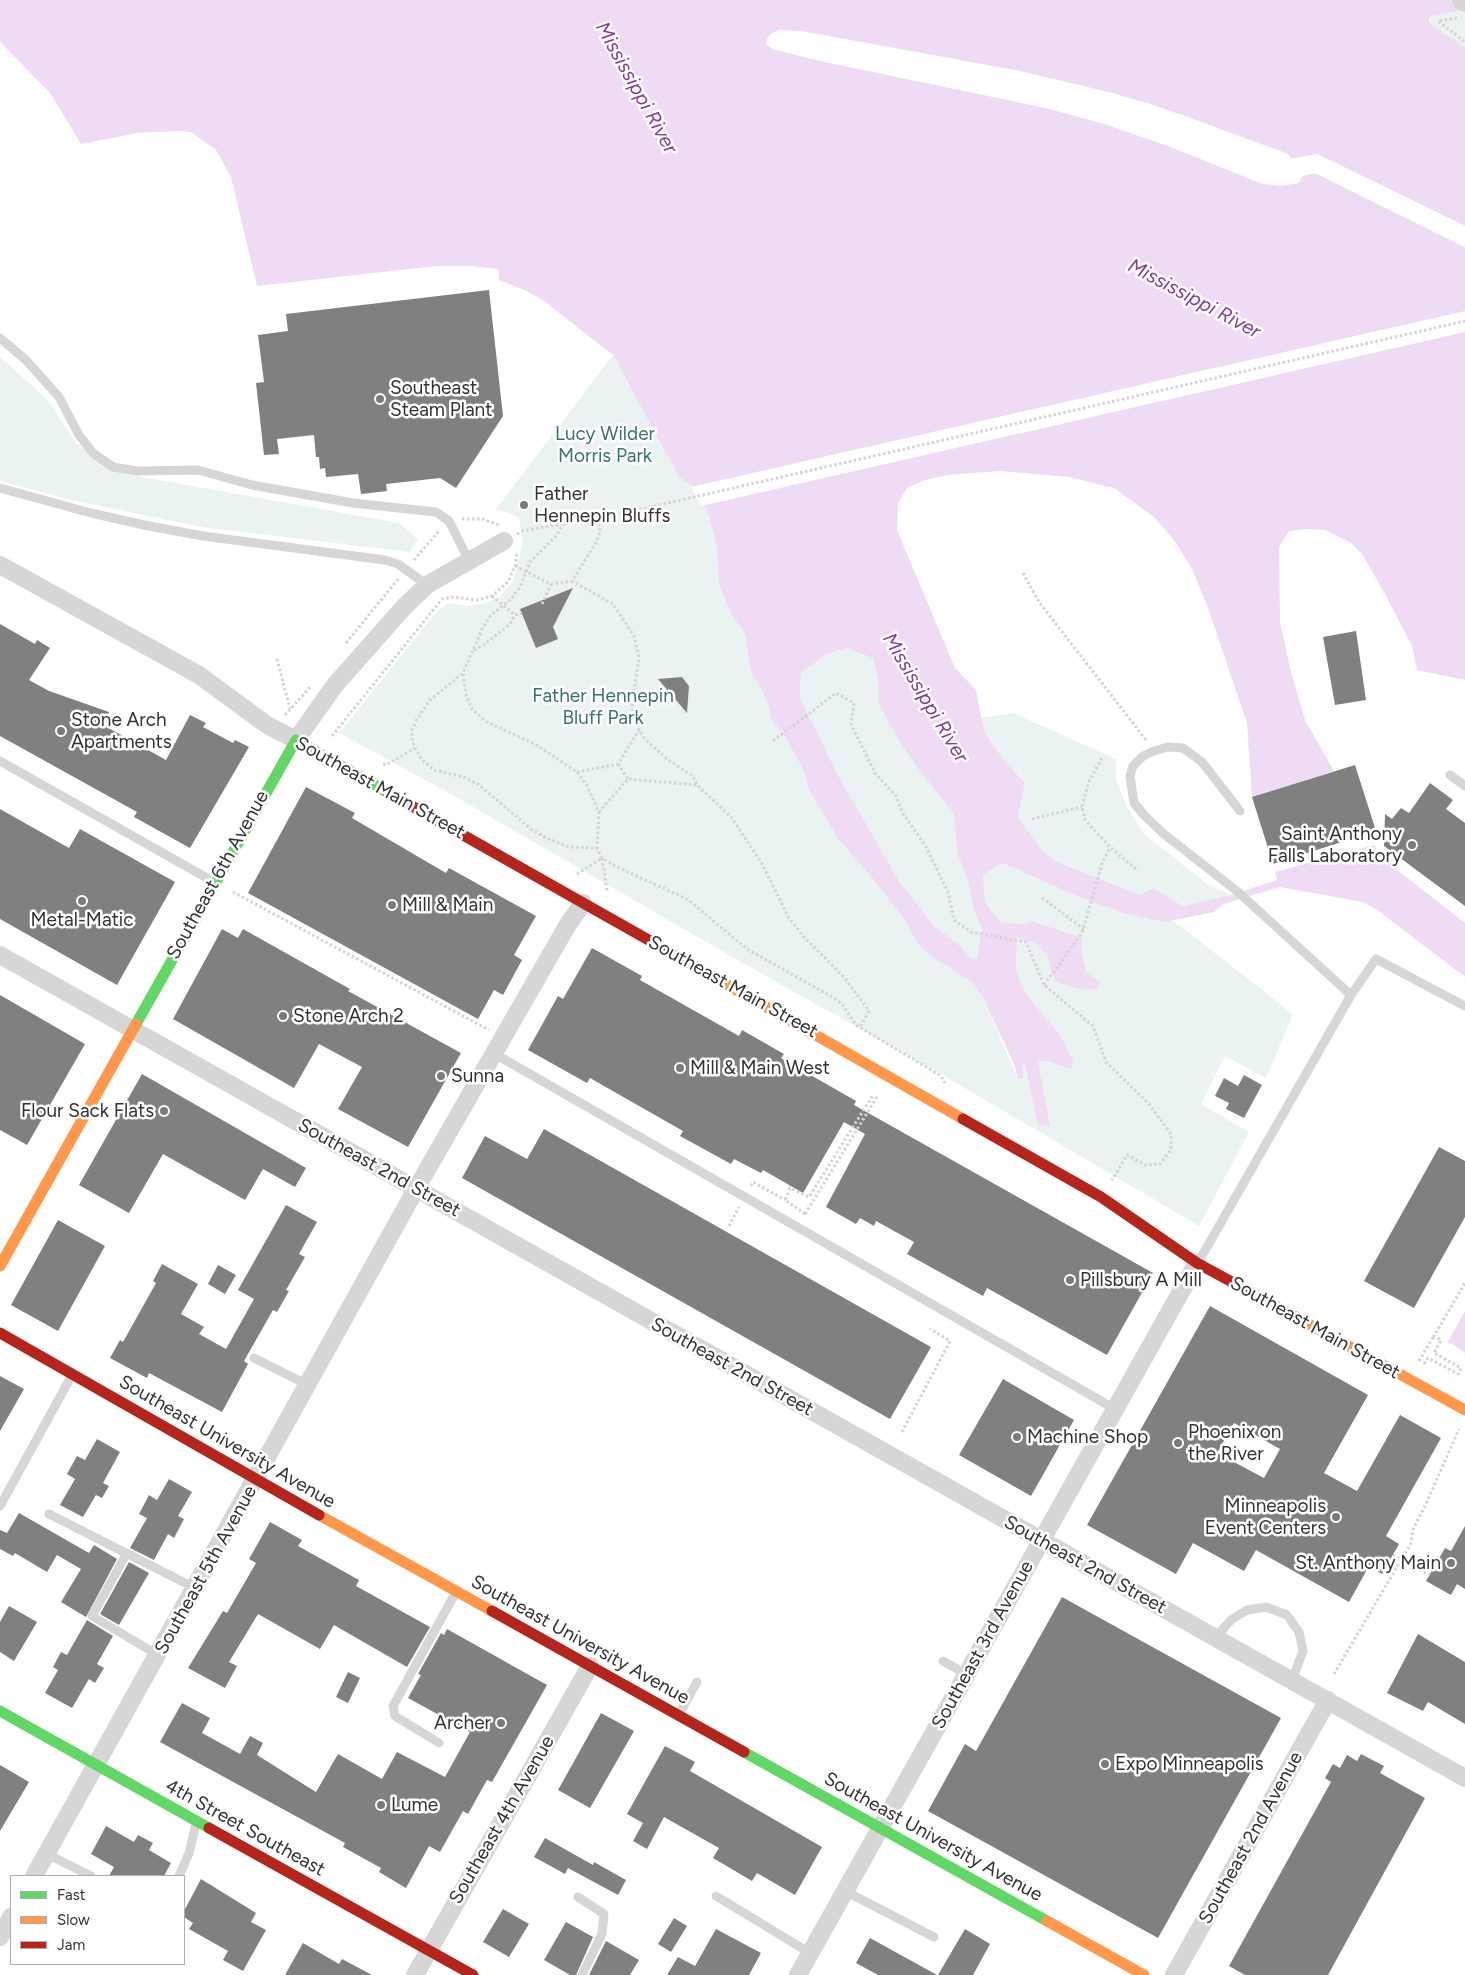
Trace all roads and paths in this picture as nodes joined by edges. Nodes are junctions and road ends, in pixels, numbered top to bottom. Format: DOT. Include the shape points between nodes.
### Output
graph roads {
  1 [pos="1461,0"];
  2 [pos="1465,4"];
  3 [pos="1465,16"];
  4 [pos="1465,42"];
  5 [pos="1465,321"];
  6 [pos="0,338"];
  7 [pos="0,488"];
  8 [pos="598,518"];
  9 [pos="449,521"];
  10 [pos="564,524"];
  11 [pos="504,541"];
  12 [pos="470,561"];
  13 [pos="0,565"];
  14 [pos="406,569"];
  15 [pos="527,572"];
  16 [pos="1023,573"];
  17 [pos="572,581"];
  18 [pos="551,584"];
  19 [pos="427,585"];
  20 [pos="492,596"];
  21 [pos="542,604"];
  22 [pos="502,606"];
  23 [pos="522,614"];
  24 [pos="515,615"];
  25 [pos="346,644"];
  26 [pos="473,650"];
  27 [pos="277,659"];
  28 [pos="463,673"];
  29 [pos="315,681"];
  30 [pos="290,709"];
  31 [pos="286,715"];
  32 [pos="639,730"];
  33 [pos="296,740"];
  34 [pos="339,741"];
  35 [pos="773,742"];
  36 [pos="414,748"];
  37 [pos="1154,751"];
  38 [pos="1102,758"];
  39 [pos="0,761"];
  40 [pos="378,761"];
  41 [pos="618,764"];
  42 [pos="577,772"];
  43 [pos="1450,775"];
  44 [pos="628,779"];
  45 [pos="697,785"];
  46 [pos="1465,786"];
  47 [pos="1082,807"];
  48 [pos="1240,811"];
  49 [pos="599,812"];
  50 [pos="1032,819"];
  51 [pos="1110,847"];
  52 [pos="597,848"];
  53 [pos="602,858"];
  54 [pos="1138,871"];
  55 [pos="577,874"];
  56 [pos="214,882"];
  57 [pos="607,890"];
  58 [pos="1042,898"];
  59 [pos="583,903"];
  60 [pos="1083,931"];
  61 [pos="0,955"];
  62 [pos="1046,984"];
  63 [pos="1351,996"];
  64 [pos="1465,1006"];
  65 [pos="860,1027"];
  66 [pos="132,1029"];
  67 [pos="499,1046"];
  68 [pos="947,1088"];
  69 [pos="873,1095"];
  70 [pos="877,1098"];
  71 [pos="1110,1184"];
  72 [pos="416,1189"];
  73 [pos="812,1204"];
  74 [pos="806,1214"];
  75 [pos="1197,1263"];
  76 [pos="0,1266"];
  77 [pos="1465,1283"];
  78 [pos="930,1330"];
  79 [pos="0,1333"];
  80 [pos="1434,1336"];
  81 [pos="254,1358"];
  82 [pos="1416,1367"];
  83 [pos="1420,1370"];
  84 [pos="73,1374"];
  85 [pos="308,1385"];
  86 [pos="1115,1409"];
  87 [pos="1465,1410"];
  88 [pos="1460,1428"];
  89 [pos="902,1432"];
  90 [pos="256,1479"];
  91 [pos="0,1506"];
  92 [pos="49,1514"];
  93 [pos="1041,1540"];
  94 [pos="127,1553"];
  95 [pos="1393,1554"];
  96 [pos="1430,1575"];
  97 [pos="196,1588"];
  98 [pos="456,1591"];
  99 [pos="1215,1638"];
  100 [pos="158,1655"];
  101 [pos="943,1662"];
  102 [pos="590,1666"];
  103 [pos="1334,1674"];
  104 [pos="968,1675"];
  105 [pos="1292,1680"];
  106 [pos="697,1682"];
  107 [pos="1328,1700"];
  108 [pos="0,1711"];
  109 [pos="679,1715"];
  110 [pos="439,1743"];
  111 [pos="97,1766"];
  112 [pos="1465,1778"];
  113 [pos="196,1821"];
  114 [pos="880,1828"];
  115 [pos="47,1854"];
  116 [pos="35,1875"];
  117 [pos="89,1875"];
  118 [pos="179,1875"];
  119 [pos="845,1891"];
  120 [pos="716,1896"];
  121 [pos="578,1897"];
  122 [pos="10,1919"];
  123 [pos="934,1936"];
  124 [pos="0,1937"];
  125 [pos="428,1950"];
  126 [pos="810,1953"];
  127 [pos="415,1975"];
  128 [pos="472,1975"];
  129 [pos="582,1975"];
  130 [pos="798,1975"];
  131 [pos="1144,1975"];
  132 [pos="1174,1975"];
  1 -- 2 [label="street"];
  3 -- 4 [label="path" via="1438,21"];
  5 -- 8 [label="path"];
  6 -- 9 [label="lane" via="26,360 59,397 79,435 93,453 112,467 137,471 198,470 252,485 316,497 436,512"];
  7 -- 14 [label="lane" via="144,525 202,536 385,560"];
  8 -- 10 [label="path"];
  8 -- 17 [label="path" via="598,541"];
  9 -- 12 [label="lane"];
  9 -- 14 [label="path"];
  10 -- 11 [label="path" via="522,531"];
  10 -- 15 [label="path" via="530,562"];
  11 -- 12 [label="street, Southeast 6th Avenue"];
  12 -- 19 [label="street, Southeast 6th Avenue"];
  13 -- 33 [label="street, Southeast Main Street" via="199,674 267,725"];
  14 -- 19 [label="lane"];
  14 -- 25 [label="path"];
  15 -- 18 [label="path"];
  15 -- 20 [label="path" via="515,566 508,582"];
  15 -- 22 [label="path" via="511,600"];
  16 -- 37 [label="path" via="1039,602"];
  17 -- 18 [label="path"];
  17 -- 32 [label="path" via="613,604 634,636 638,658 632,705"];
  18 -- 21 [label="path"];
  19 -- 33 [label="street, Southeast 6th Avenue" via="336,685"];
  20 -- 22 [label="path"];
  20 -- 34 [label="path" via="478,600 452,597 442,600 332,736"];
  22 -- 24 [label="path"];
  22 -- 26 [label="path" via="483,627"];
  23 -- 24 [label="path"];
  24 -- 26 [label="path" via="510,624"];
  26 -- 28 [label="path"];
  27 -- 30 [label="path"];
  28 -- 36 [label="path" via="425,706 412,730"];
  28 -- 42 [label="path" via="472,709 486,721 535,744"];
  29 -- 30 [label="path"];
  30 -- 31 [label="path"];
  32 -- 41 [label="path"];
  32 -- 45 [label="path" via="667,759 693,776"];
  33 -- 56 [label="street, Southeast 6th Avenue"];
  33 -- 59 [label="street, Southeast Main Street"];
  35 -- 62 [label="path" via="836,693 854,703 851,724 875,773 896,796 902,812 926,847 948,892 954,920 971,932 1026,942"];
  36 -- 40 [label="path" via="386,766"];
  36 -- 52 [label="path" via="434,770 478,784 546,838 570,847"];
  37 -- 48 [label="lane" via="1183,748 1193,754"];
  37 -- 63 [label="lane" via="1142,756 1133,766 1130,776 1134,803 1164,834 1241,895"];
  38 -- 47 [label="path" via="1089,781"];
  39 -- 56 [label="lane"];
  41 -- 42 [label="path"];
  41 -- 44 [label="path"];
  42 -- 49 [label="path"];
  43 -- 46 [label="lane"];
  44 -- 45 [label="path"];
  44 -- 49 [label="path"];
  45 -- 65 [label="path" via="731,817 761,862 789,918 844,977 869,1011"];
  47 -- 50 [label="path"];
  47 -- 51 [label="path" via="1086,820"];
  49 -- 52 [label="path"];
  51 -- 54 [label="path"];
  51 -- 60 [label="path"];
  52 -- 53 [label="path"];
  53 -- 55 [label="path"];
  53 -- 57 [label="path"];
  53 -- 65 [label="path" via="687,899 747,949 834,998"];
  56 -- 66 [label="street, Southeast 6th Avenue"];
  56 -- 67 [label="path"];
  58 -- 60 [label="path"];
  59 -- 67 [label="street, Southeast 5th Avenue"];
  59 -- 75 [label="street, Southeast Main Street" via="1101,1197"];
  60 -- 62 [label="path"];
  61 -- 66 [label="street, Southeast 2nd Street"];
  62 -- 71 [label="path" via="1093,1026 1106,1062 1149,1104 1171,1134 1171,1150 1160,1164 1145,1165 1127,1155"];
  63 -- 64 [label="lane" via="1376,960"];
  63 -- 75 [label="lane"];
  65 -- 68 [label="path" via="941,1076"];
  66 -- 72 [label="street, Southeast 2nd Street"];
  66 -- 76 [label="street, Southeast 6th Avenue"];
  67 -- 72 [label="street, Southeast 5th Avenue"];
  67 -- 86 [label="lane"];
  69 -- 74 [label="path" via="809,1196 790,1188 785,1200"];
  70 -- 73 [label="path"];
  72 -- 85 [label="street, Southeast 5th Avenue"];
  72 -- 93 [label="street, Southeast 2nd Street"];
  75 -- 86 [label="street, Southeast 3rd Avenue"];
  75 -- 87 [label="street, Southeast Main Street"];
  77 -- 80 [label="path"];
  78 -- 89 [label="path" via="950,1341"];
  79 -- 84 [label="street, Southeast University Avenue"];
  80 -- 82 [label="path"];
  80 -- 83 [label="path" via="1441,1340 1434,1354 1461,1368 1458,1374 1428,1358"];
  81 -- 85 [label="lane"];
  84 -- 90 [label="street, Southeast University Avenue"];
  84 -- 91 [label="lane"];
  85 -- 90 [label="street, Southeast 5th Avenue"];
  86 -- 93 [label="street, Southeast 3rd Avenue"];
  88 -- 103 [label="path" via="1413,1529 1411,1543"];
  90 -- 97 [label="street, Southeast 5th Avenue"];
  90 -- 98 [label="street, Southeast University Avenue"];
  92 -- 94 [label="lane"];
  93 -- 99 [label="street, Southeast 2nd Street"];
  93 -- 104 [label="street, Southeast 3rd Avenue"];
  94 -- 97 [label="lane"];
  94 -- 100 [label="lane" via="92,1616"];
  95 -- 96 [label="path, bridge"];
  97 -- 100 [label="street, Southeast 5th Avenue"];
  98 -- 102 [label="street, Southeast University Avenue"];
  98 -- 110 [label="lane" via="393,1706 395,1716"];
  99 -- 105 [label="street, Southeast 2nd Street"];
  99 -- 105 [label="lane" via="1231,1620 1247,1610 1266,1607 1287,1615 1299,1632 1303,1651"];
  100 -- 111 [label="street, Southeast 5th Avenue"];
  101 -- 104 [label="lane"];
  102 -- 109 [label="street, Southeast University Avenue"];
  102 -- 125 [label="street, Southeast 4th Avenue"];
  104 -- 114 [label="street, Southeast 3rd Avenue"];
  105 -- 107 [label="street, Southeast 2nd Street"];
  106 -- 109 [label="lane"];
  107 -- 112 [label="street, Southeast 2nd Street"];
  107 -- 132 [label="street, Southeast 2nd Avenue"];
  108 -- 111 [label="street, 4th Street Southeast"];
  109 -- 114 [label="street, Southeast University Avenue"];
  111 -- 113 [label="street, 4th Street Southeast"];
  111 -- 115 [label="street, Southeast 5th Avenue"];
  113 -- 118 [label="lane" via="189,1853"];
  113 -- 125 [label="street, 4th Street Southeast"];
  114 -- 119 [label="street, Southeast 3rd Avenue"];
  114 -- 131 [label="street, Southeast University Avenue"];
  115 -- 116 [label="street, Southeast 5th Avenue"];
  115 -- 117 [label="lane"];
  119 -- 123 [label="lane"];
  119 -- 126 [label="street, Southeast 3rd Avenue"];
  120 -- 126 [label="lane"];
  121 -- 129 [label="lane" via="604,1914 602,1934"];
  122 -- 124 [label="street"];
  125 -- 127 [label="street, Southeast 4th Avenue"];
  125 -- 128 [label="street, 4th Street Southeast"];
  126 -- 130 [label="street, Southeast 3rd Avenue"];
}
